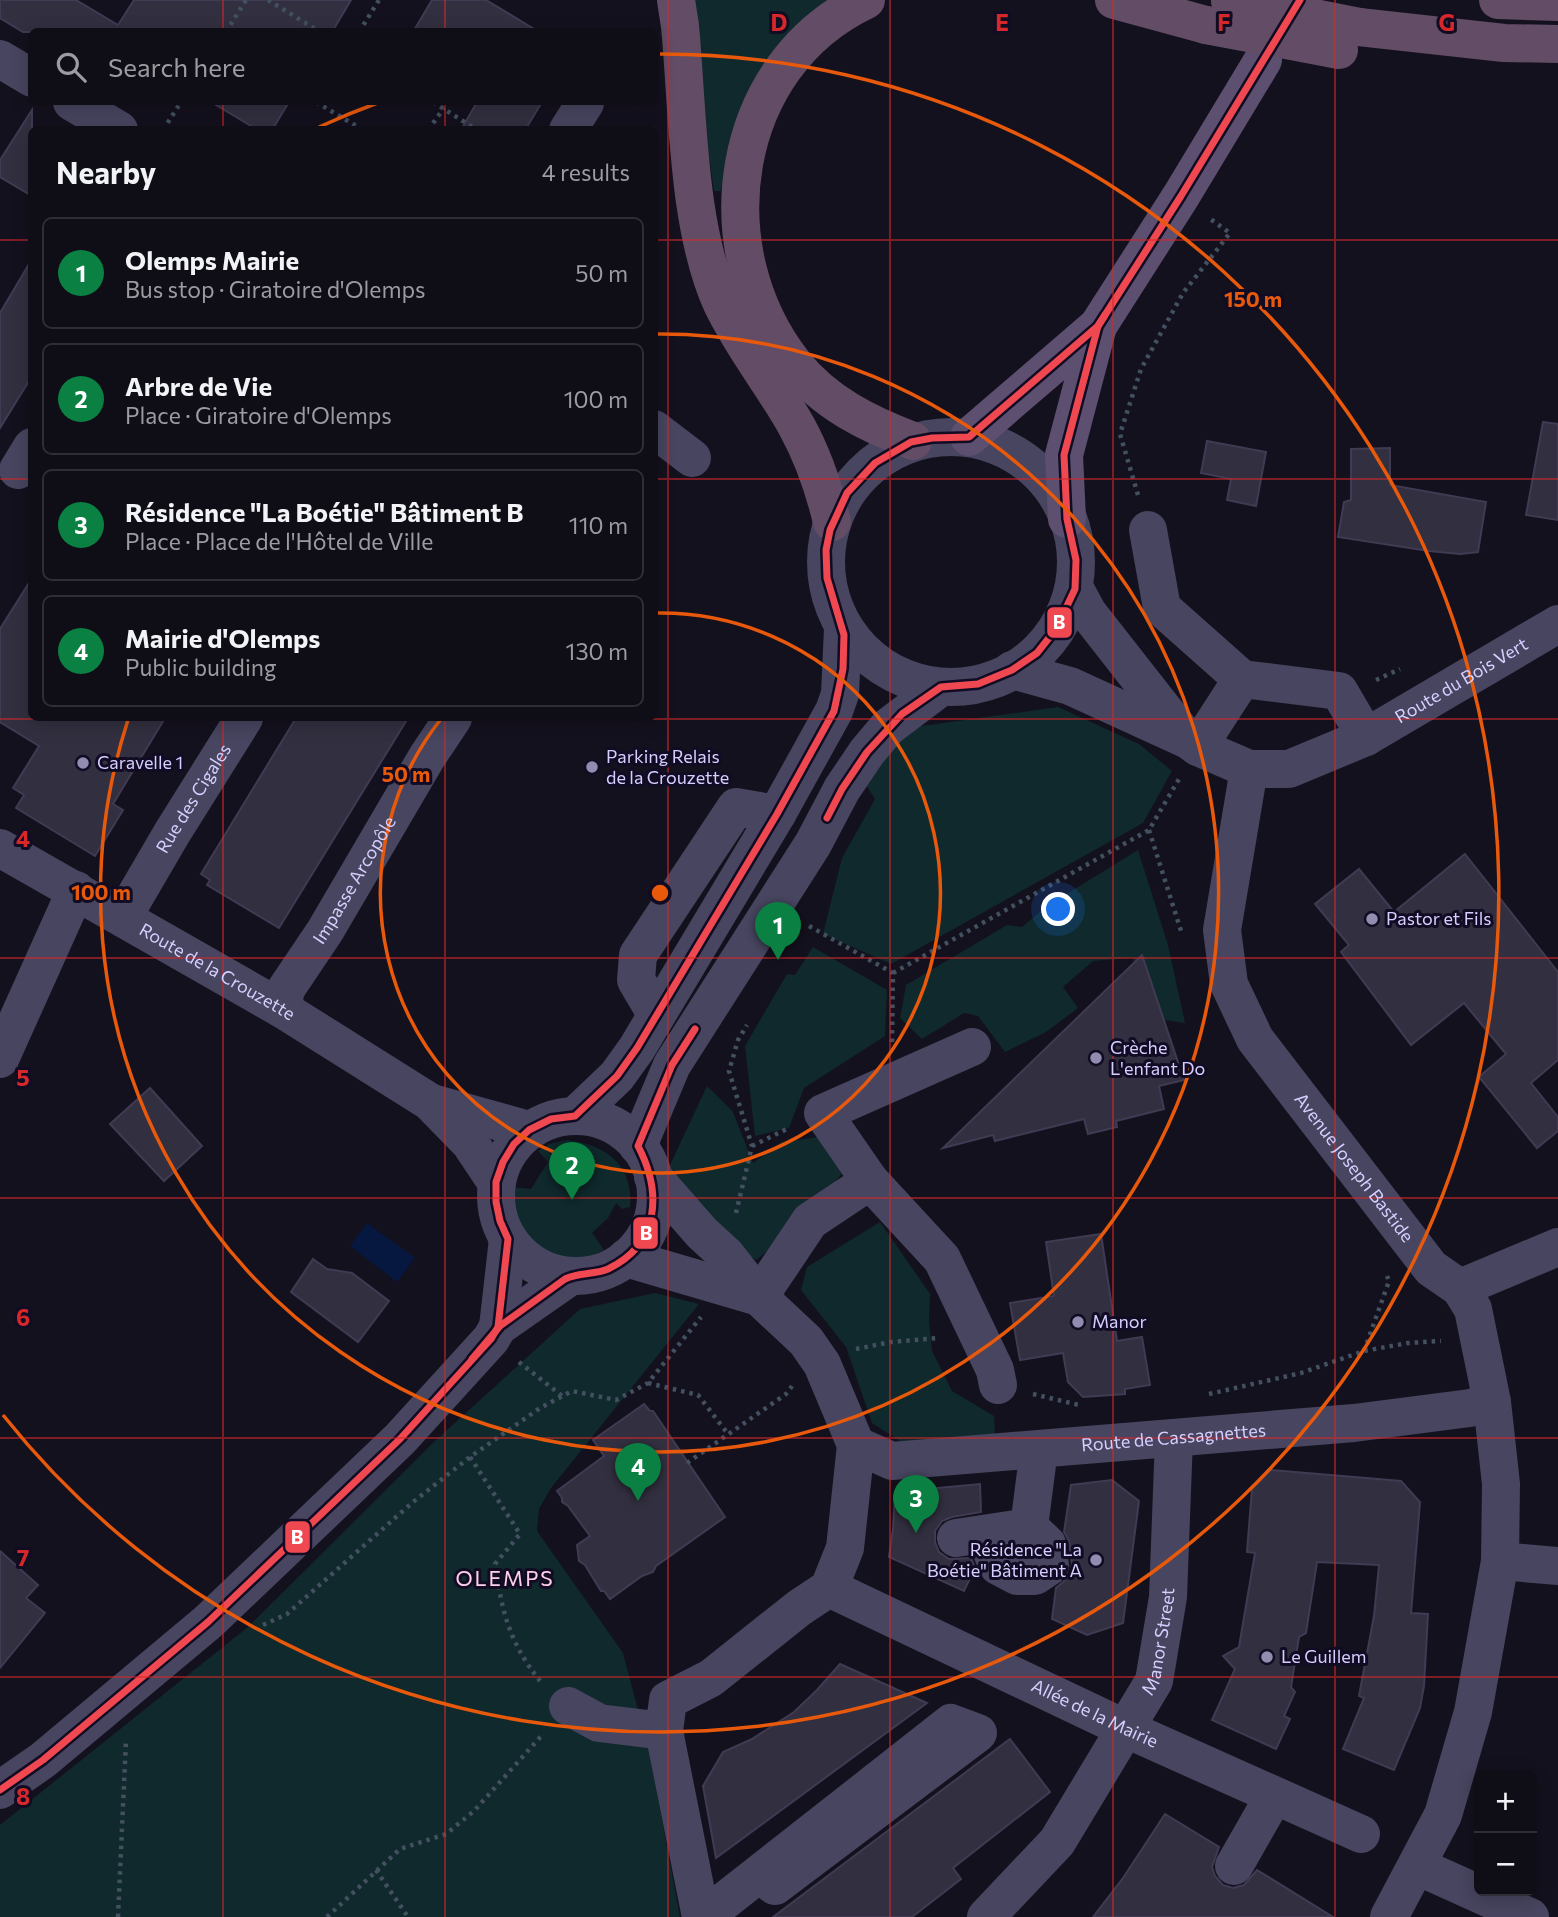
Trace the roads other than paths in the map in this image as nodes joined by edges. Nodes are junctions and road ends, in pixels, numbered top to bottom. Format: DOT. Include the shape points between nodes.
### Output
graph roads {
  1 [pos="676,0"];
  2 [pos="866,0"];
  3 [pos="1114,0"];
  4 [pos="1498,0"];
  5 [pos="1558,2"];
  6 [pos="1220,9"];
  7 [pos="1558,44"];
  8 [pos="0,59"];
  9 [pos="1263,60"];
  10 [pos="28,76"];
  11 [pos="77,105"];
  12 [pos="112,126"];
  13 [pos="1098,326"];
  14 [pos="658,432"];
  15 [pos="969,437"];
  16 [pos="913,441"];
  17 [pos="692,458"];
  18 [pos="1067,519"];
  19 [pos="832,522"];
  20 [pos="1148,530"];
  21 [pos="1075,589"];
  22 [pos="1558,624"];
  23 [pos="843,628"];
  24 [pos="1012,670"];
  25 [pos="1242,679"];
  26 [pos="941,687"];
  27 [pos="242,721"];
  28 [pos="451,721"];
  29 [pos="1366,737"];
  30 [pos="1189,754"];
  31 [pos="1248,769"];
  32 [pos="777,814"];
  33 [pos="0,848"];
  34 [pos="76,890"];
  35 [pos="123,916"];
  36 [pos="282,1009"];
  37 [pos="656,1014"];
  38 [pos="972,1047"];
  39 [pos="0,1059"];
  40 [pos="430,1102"];
  41 [pos="575,1116"];
  42 [pos="529,1130"];
  43 [pos="646,1162"];
  44 [pos="870,1181"];
  45 [pos="496,1182"];
  46 [pos="509,1239"];
  47 [pos="1558,1247"];
  48 [pos="626,1258"];
  49 [pos="719,1269"];
  50 [pos="571,1276"];
  51 [pos="1460,1288"];
  52 [pos="759,1297"];
  53 [pos="506,1342"];
  54 [pos="998,1385"];
  55 [pos="1492,1402"];
  56 [pos="1174,1438"];
  57 [pos="856,1445"];
  58 [pos="1039,1449"];
  59 [pos="970,1536"];
  60 [pos="1500,1561"];
  61 [pos="1558,1566"];
  62 [pos="830,1588"];
  63 [pos="568,1706"];
  64 [pos="1124,1728"];
  65 [pos="664,1731"];
  66 [pos="0,1790"];
  67 [pos="1274,1796"];
  68 [pos="1362,1834"];
  69 [pos="1234,1866"];
  70 [pos="1417,1866"];
  71 [pos="759,1874"];
  72 [pos="703,1917"];
  73 [pos="986,1917"];
  74 [pos="1389,1917"];
  75 [pos="1530,1917"];
  1 -- 19 [label="highway" via="696,196 710,271 723,305 807,446"];
  2 -- 16 [label="highway" via="808,40 764,101 746,153 741,232 758,302 796,366 849,412"];
  3 -- 6 [label="highway"];
  4 -- 5 [label="highway"];
  6 -- 7 [label="highway, bridge" via="1349,39"];
  8 -- 10 [label="street"];
  9 -- 13 [label="main road"];
  11 -- 12 [label="street"];
  13 -- 15 [label="main road"];
  13 -- 18 [label="main road" via="1064,456"];
  14 -- 17 [label="street"];
  15 -- 16 [label="street"];
  15 -- 18 [label="street" via="1028,463 1050,485"];
  16 -- 19 [label="street" via="866,471"];
  18 -- 21 [label="street" via="1076,560"];
  19 -- 23 [label="street" via="826,572"];
  20 -- 25 [label="street" via="1162,608"];
  21 -- 24 [label="street" via="1056,629 1037,653"];
  21 -- 30 [label="street"];
  22 -- 29 [label="street, Route du Bois Vert"];
  23 -- 26 [label="street" via="863,652 898,677"];
  23 -- 32 [label="street" via="840,694 834,711"];
  24 -- 26 [label="street" via="978,684"];
  24 -- 30 [label="street" via="1070,686"];
  25 -- 29 [label="street" via="1339,691"];
  25 -- 30 [label="street"];
  26 -- 43 [label="street" via="888,727 842,789 813,844 672,1065"];
  27 -- 35 [label="street, Rue des Cigales"];
  28 -- 36 [label="street, Impasse Arcopôle" via="286,989"];
  29 -- 31 [label="street, Route du Bois Vert" via="1289,769"];
  30 -- 31 [label="street"];
  31 -- 51 [label="street, Avenue Joseph Bastide" via="1222,930 1229,984 1255,1039 1432,1268"];
  32 -- 37 [label="street"];
  32 -- 37 [label="street" via="726,803 638,955 636,980"];
  33 -- 34 [label="street, Route de la Crouzette"];
  34 -- 35 [label="street, Route de la Crouzette"];
  34 -- 39 [label="street"];
  35 -- 36 [label="street, Route de la Crouzette"];
  36 -- 40 [label="street, Route de la Crouzette"];
  37 -- 41 [label="street" via="617,1076"];
  38 -- 44 [label="street" via="823,1113"];
  40 -- 42 [label="street, Route de la Crouzette"];
  40 -- 45 [label="street, Route de la Crouzette" via="470,1143"];
  41 -- 42 [label="street" via="551,1119"];
  41 -- 43 [label="street" via="599,1119 621,1130"];
  42 -- 45 [label="street" via="514,1144"];
  43 -- 48 [label="street" via="656,1199 652,1222"];
  43 -- 49 [label="street" via="702,1233"];
  44 -- 52 [label="street" via="810,1221"];
  44 -- 54 [label="street" via="942,1259"];
  45 -- 46 [label="street" via="500,1221"];
  46 -- 50 [label="street" via="525,1257 546,1270"];
  46 -- 53 [label="street"];
  47 -- 51 [label="street"];
  48 -- 49 [label="street"];
  48 -- 50 [label="street" via="610,1269"];
  49 -- 52 [label="street"];
  50 -- 53 [label="street"];
  51 -- 55 [label="street, Avenue Joseph Bastide" via="1473,1309"];
  52 -- 57 [label="street" via="806,1341 822,1364"];
  53 -- 66 [label="street" via="491,1339 400,1438 208,1622 43,1760"];
  55 -- 56 [label="street, Route de Cassagnettes" via="1354,1423"];
  55 -- 60 [label="street, Avenue Joseph Bastide" via="1501,1484"];
  56 -- 58 [label="street, Route de Cassagnettes"];
  56 -- 64 [label="street, Manor Street" via="1168,1597 1154,1681"];
  57 -- 58 [label="street, Route de Cassagnettes" via="892,1461"];
  57 -- 62 [label="street" via="845,1548"];
  58 -- 59 [label="street" via="1029,1527 1047,1544 1050,1566 1035,1576 1017,1576 998,1566"];
  60 -- 61 [label="street"];
  60 -- 70 [label="street, Avenue Joseph Bastide" via="1473,1712 1443,1815"];
  62 -- 64 [label="street, Allée de la Mairie"];
  62 -- 65 [label="street" via="711,1678 668,1700"];
  63 -- 65 [label="street" via="598,1723"];
  64 -- 67 [label="street, Allée de la Mairie"];
  64 -- 73 [label="street, Manor Street" via="1057,1842"];
  65 -- 72 [label="street"];
  67 -- 68 [label="street, Allée de la Mairie"];
  67 -- 69 [label="street"];
  70 -- 74 [label="street, Avenue Joseph Bastide"];
  70 -- 75 [label="street"];
  71 -- 71 [label="street" via="951,1723 978,1733 775,1886"];
  71 -- 72 [label="street"];
}
